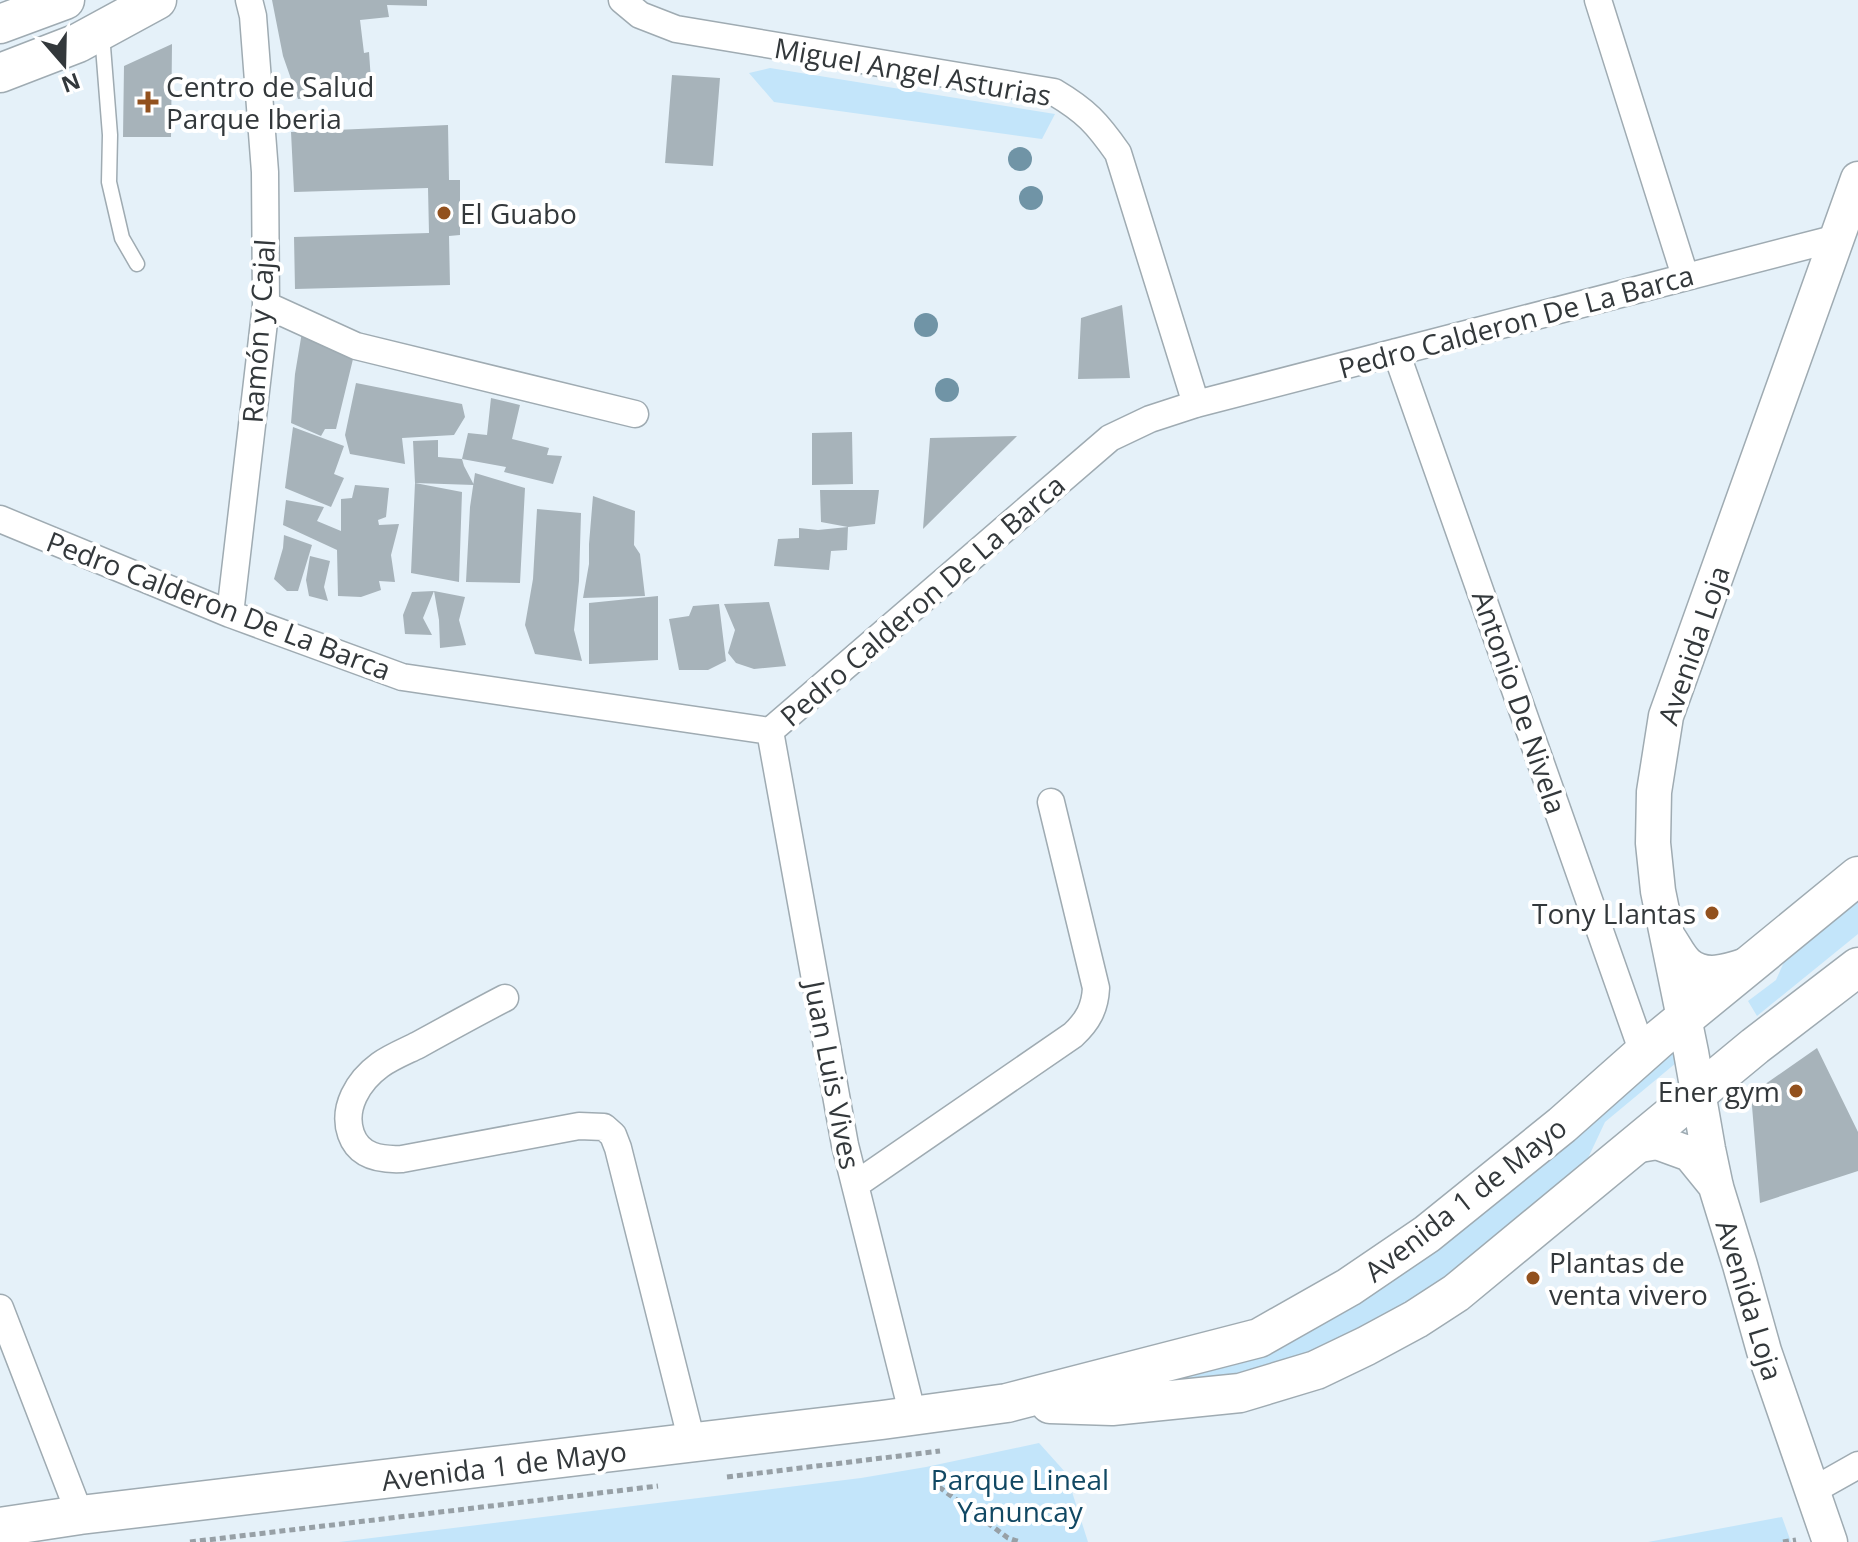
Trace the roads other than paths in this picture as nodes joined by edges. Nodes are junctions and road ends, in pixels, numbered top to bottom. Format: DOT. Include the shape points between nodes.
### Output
graph roads {
  1 [pos="65,0"];
  2 [pos="157,0"];
  3 [pos="249,0"];
  4 [pos="622,0"];
  5 [pos="1598,0"];
  6 [pos="0,24"];
  7 [pos="102,30"];
  8 [pos="0,73"];
  9 [pos="1858,179"];
  10 [pos="1837,238"];
  11 [pos="137,264"];
  12 [pos="1685,276"];
  13 [pos="266,305"];
  14 [pos="1396,352"];
  15 [pos="1196,404"];
  16 [pos="635,414"];
  17 [pos="0,519"];
  18 [pos="230,614"];
  19 [pos="770,731"];
  20 [pos="1051,802"];
  21 [pos="1858,876"];
  22 [pos="1668,936"];
  23 [pos="1750,964"];
  24 [pos="1858,967"];
  25 [pos="505,998"];
  26 [pos="1684,1018"];
  27 [pos="1643,1053"];
  28 [pos="1698,1093"];
  29 [pos="1634,1146"];
  30 [pos="855,1185"];
  31 [pos="1716,1187"];
  32 [pos="0,1308"];
  33 [pos="1007,1403"];
  34 [pos="913,1416"];
  35 [pos="692,1442"];
  36 [pos="1858,1465"];
  37 [pos="1812,1491"];
  38 [pos="80,1515"];
  39 [pos="0,1527"];
  40 [pos="1830,1542"];
  1 -- 6 [label="main road"];
  2 -- 7 [label="main road"];
  3 -- 13 [label="street, Ramón y Cajal" via="265,172"];
  4 -- 15 [label="street, Miguel Angel Asturias" via="640,15 676,29 1054,92 1077,106 1118,153"];
  5 -- 12 [label="street"];
  7 -- 8 [label="main road"];
  7 -- 11 [label="lane" via="109,182 122,238"];
  9 -- 10 [label="street, Avenida Loja"];
  10 -- 12 [label="street, Pedro Calderon De La Barca"];
  10 -- 22 [label="street, Avenida Loja" via="1666,716 1654,792 1653,843"];
  12 -- 14 [label="street, Pedro Calderon De La Barca"];
  13 -- 16 [label="street" via="356,346"];
  13 -- 18 [label="street, Ramón y Cajal"];
  14 -- 15 [label="street, Pedro Calderon De La Barca"];
  14 -- 27 [label="street, Antonio De Nivela"];
  15 -- 19 [label="street, Pedro Calderon De La Barca" via="1110,438"];
  17 -- 18 [label="street, Pedro Calderon De La Barca"];
  18 -- 19 [label="street, Pedro Calderon De La Barca" via="402,677"];
  19 -- 30 [label="street, Juan Luis Vives"];
  20 -- 30 [label="street" via="1096,988 1091,1014 1073,1035"];
  21 -- 23 [label="main road, Avenida 1 de Mayo"];
  22 -- 23 [label="street" via="1686,964 1703,973"];
  22 -- 26 [label="street, Avenida Loja"];
  23 -- 26 [label="main road, Avenida 1 de Mayo"];
  24 -- 28 [label="main road, Avenida 1 de Mayo"];
  25 -- 35 [label="street" via="379,1065 350,1101 351,1134 357,1146 384,1160 579,1126 604,1127 613,1135"];
  26 -- 27 [label="main road, Avenida 1 de Mayo"];
  26 -- 28 [label="street, Avenida Loja"];
  27 -- 33 [label="main road, Avenida 1 de Mayo" via="1427,1234 1349,1287 1259,1338"];
  28 -- 29 [label="main road, Avenida 1 de Mayo"];
  28 -- 31 [label="street, Avenida Loja"];
  29 -- 31 [label="street" via="1657,1142 1690,1154"];
  29 -- 33 [label="main road, Avenida 1 de Mayo" via="1456,1293 1316,1370 1240,1393 1112,1406"];
  30 -- 34 [label="street, Juan Luis Vives"];
  31 -- 37 [label="street, Avenida Loja"];
  32 -- 38 [label="street"];
  33 -- 34 [label="main road, Avenida 1 de Mayo"];
  34 -- 35 [label="main road, Avenida 1 de Mayo"];
  35 -- 38 [label="main road, Avenida 1 de Mayo"];
  36 -- 37 [label="street"];
  37 -- 40 [label="street, Avenida Loja"];
  38 -- 39 [label="main road, Avenida 1 de Mayo"];
}
